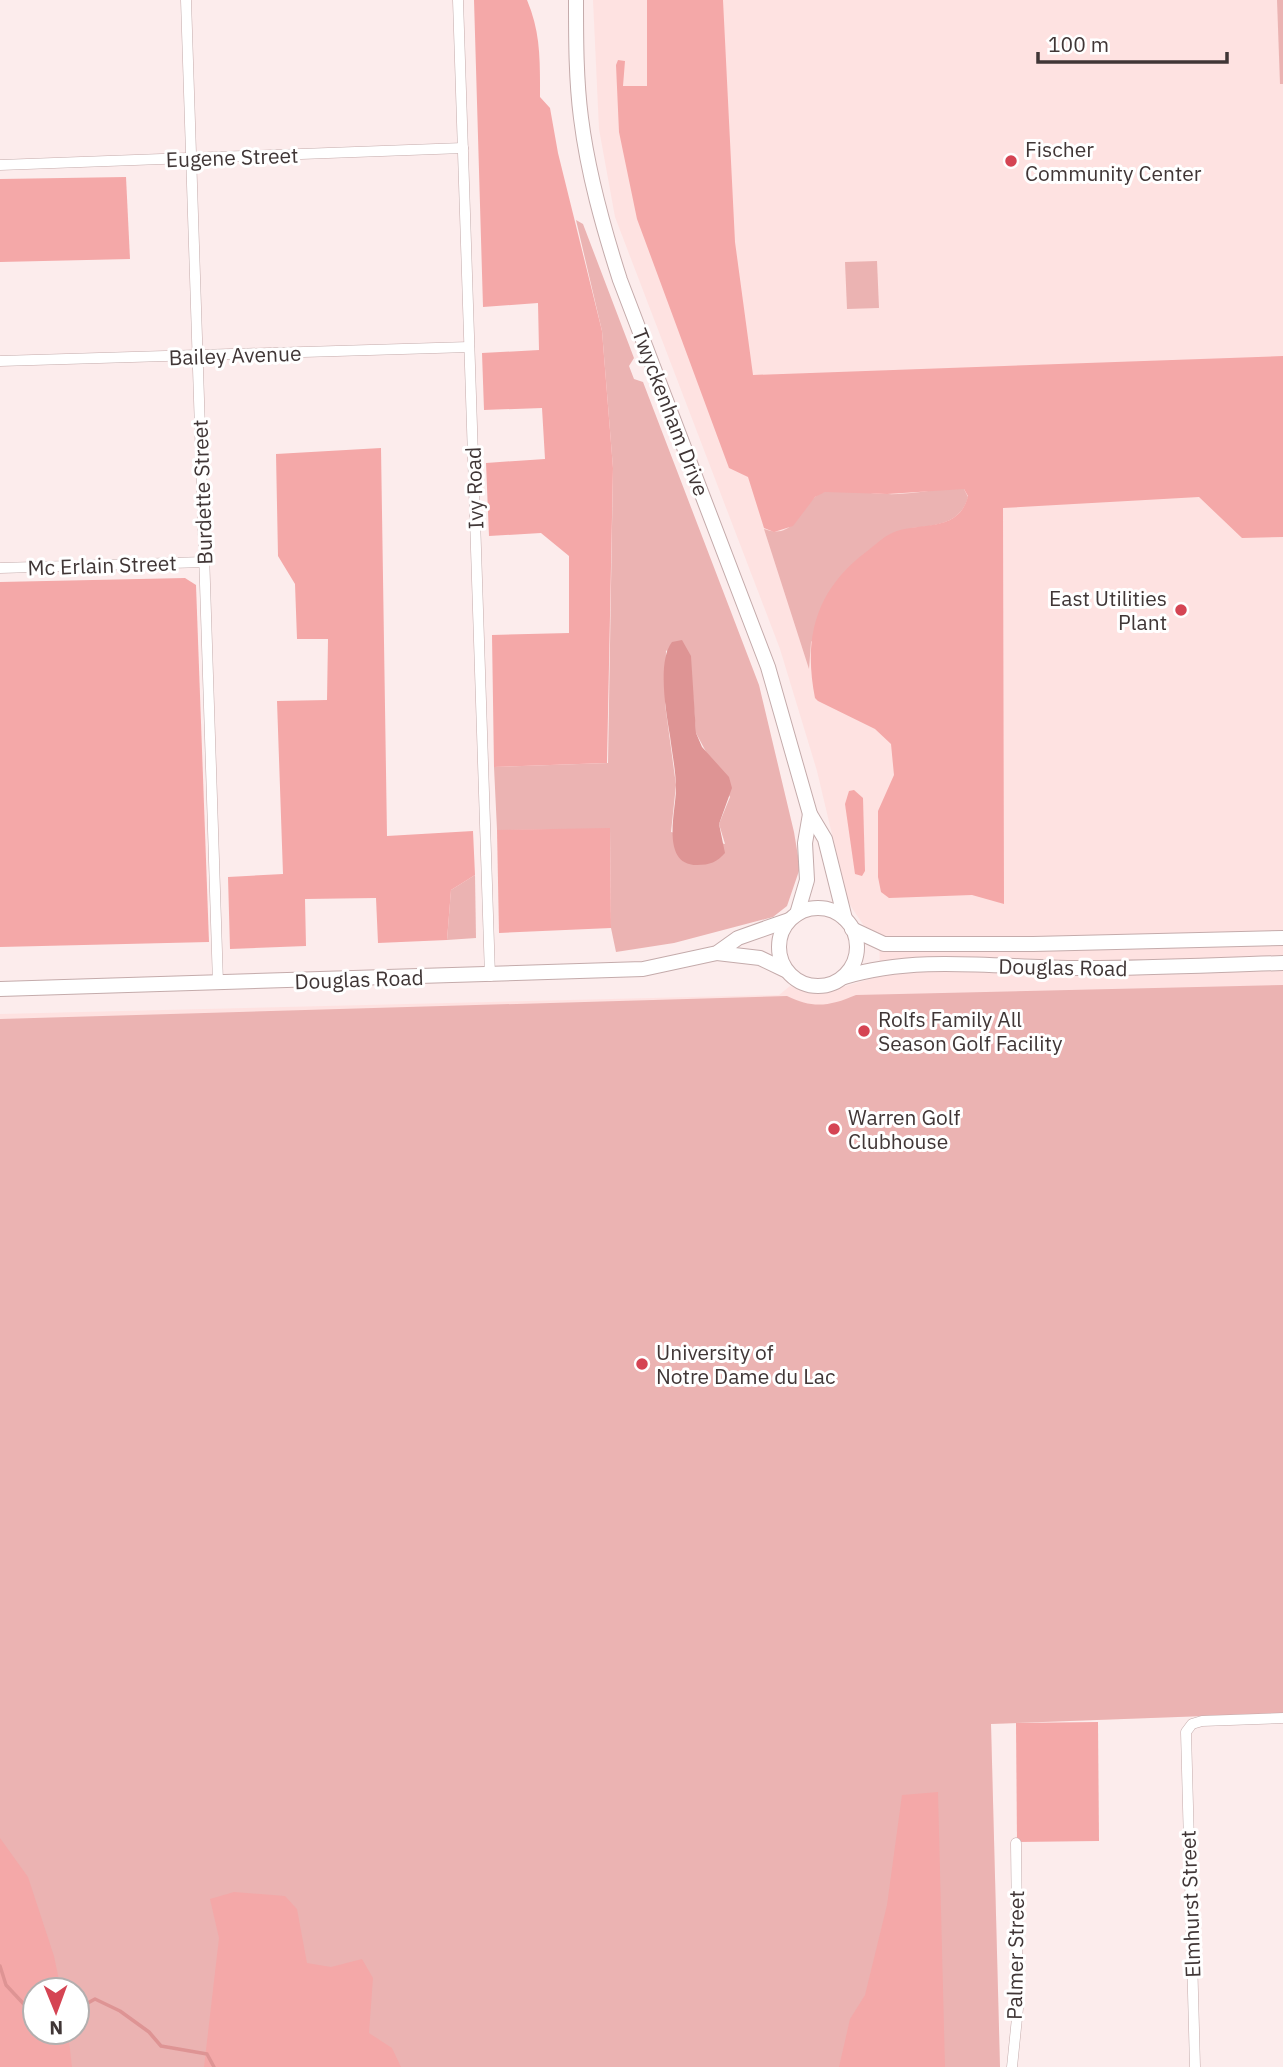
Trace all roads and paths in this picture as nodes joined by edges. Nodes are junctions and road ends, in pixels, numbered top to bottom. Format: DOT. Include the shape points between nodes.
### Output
graph roads {
  1 [pos="186,0"];
  2 [pos="458,0"];
  3 [pos="576,0"];
  4 [pos="463,148"];
  5 [pos="190,159"];
  6 [pos="0,165"];
  7 [pos="470,347"];
  8 [pos="197,357"];
  9 [pos="0,362"];
  10 [pos="205,562"];
  11 [pos="0,568"];
  12 [pos="810,814"];
  13 [pos="793,917"];
  14 [pos="849,924"];
  15 [pos="1283,938"];
  16 [pos="717,953"];
  17 [pos="1283,963"];
  18 [pos="786,971"];
  19 [pos="490,976"];
  20 [pos="844,977"];
  21 [pos="218,984"];
  22 [pos="0,989"];
  23 [pos="1283,1718"];
  24 [pos="1016,1843"];
  25 [pos="1012,2067"];
  26 [pos="1195,2067"];
  1 -- 5 [label="street, Burdette Street"];
  2 -- 4 [label="street, Ivy Road"];
  3 -- 12 [label="street, Twyckenham Drive" via="581,117 606,234 768,667"];
  4 -- 5 [label="street, Eugene Street"];
  4 -- 7 [label="street, Ivy Road"];
  5 -- 6 [label="street, Eugene Street"];
  5 -- 8 [label="street, Burdette Street"];
  7 -- 8 [label="street, Bailey Avenue"];
  7 -- 19 [label="street, Ivy Road"];
  8 -- 9 [label="street, Bailey Avenue"];
  8 -- 10 [label="street, Burdette Street"];
  10 -- 11 [label="street, Mc Erlain Street"];
  10 -- 21 [label="street, Burdette Street"];
  12 -- 13 [label="street, Twyckenham Drive" via="804,843 807,880"];
  12 -- 14 [label="street, Twyckenham Drive" via="825,839"];
  13 -- 14 [label="street" via="822,908"];
  13 -- 16 [label="street, Douglas Road" via="738,938"];
  13 -- 18 [label="street" via="779,939"];
  14 -- 15 [label="street, Douglas Road" via="884,944"];
  14 -- 20 [label="street" via="857,954"];
  16 -- 18 [label="street, Douglas Road" via="760,958"];
  16 -- 19 [label="street, Douglas Road" via="643,969"];
  17 -- 20 [label="street, Douglas Road" via="1111,968 912,965"];
  18 -- 20 [label="street" via="807,985 833,984"];
  19 -- 21 [label="street, Douglas Road"];
  21 -- 22 [label="street, Douglas Road"];
  23 -- 26 [label="street, Elmhurst Street" via="1202,1721 1186,1732"];
  24 -- 25 [label="street, Palmer Street" via="1018,2008"];
}
